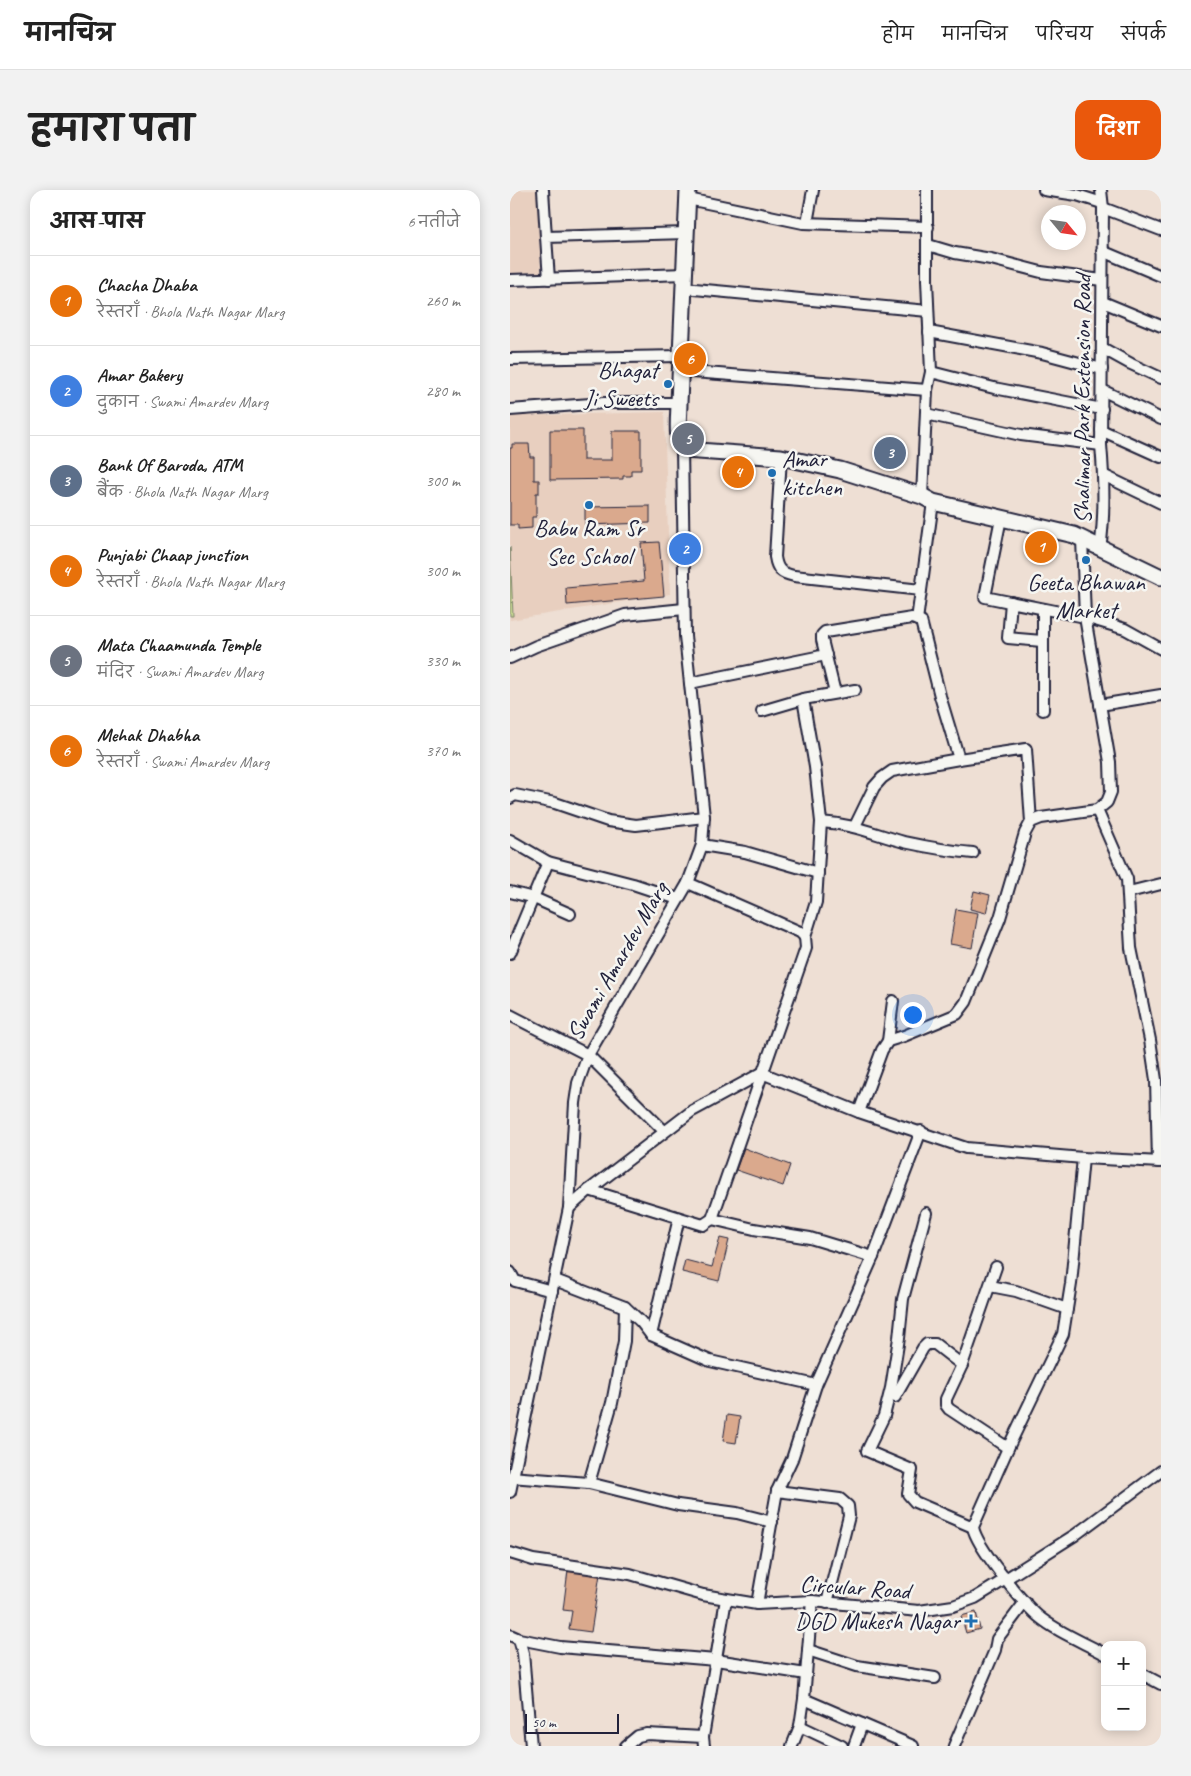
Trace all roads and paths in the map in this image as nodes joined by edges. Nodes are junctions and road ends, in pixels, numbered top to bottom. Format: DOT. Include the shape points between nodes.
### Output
graph roads {
  1 [pos="543,190"];
  2 [pos="812,190"];
  3 [pos="927,190"];
  4 [pos="1044,190"];
  5 [pos="1101,190"];
  6 [pos="688,194"];
  7 [pos="1102,205"];
  8 [pos="807,224"];
  9 [pos="928,227"];
  10 [pos="1161,230"];
  11 [pos="687,233"];
  12 [pos="546,237"];
  13 [pos="928,244"];
  14 [pos="1102,251"];
  15 [pos="1161,276"];
  16 [pos="549,279"];
  17 [pos="510,280"];
  18 [pos="1102,280"];
  19 [pos="684,281"];
  20 [pos="1102,302"];
  21 [pos="928,311"];
  22 [pos="1161,326"];
  23 [pos="929,332"];
  24 [pos="1102,348"];
  25 [pos="510,359"];
  26 [pos="680,364"];
  27 [pos="1102,369"];
  28 [pos="931,372"];
  29 [pos="1161,378"];
  30 [pos="928,390"];
  31 [pos="1102,390"];
  32 [pos="679,403"];
  33 [pos="1102,409"];
  34 [pos="510,410"];
  35 [pos="926,414"];
  36 [pos="1161,419"];
  37 [pos="1101,430"];
  38 [pos="1101,445"];
  39 [pos="684,449"];
  40 [pos="782,457"];
  41 [pos="1161,457"];
  42 [pos="1103,475"];
  43 [pos="928,499"];
  44 [pos="1161,503"];
  45 [pos="1001,518"];
  46 [pos="1082,539"];
  47 [pos="1100,549"];
  48 [pos="1161,577"];
  49 [pos="921,590"];
  50 [pos="1011,602"];
  51 [pos="684,609"];
  52 [pos="1043,609"];
  53 [pos="1085,616"];
  54 [pos="917,620"];
  55 [pos="1042,641"];
  56 [pos="1161,648"];
  57 [pos="826,655"];
  58 [pos="510,658"];
  59 [pos="690,683"];
  60 [pos="855,690"];
  61 [pos="835,693"];
  62 [pos="1161,695"];
  63 [pos="804,699"];
  64 [pos="1100,704"];
  65 [pos="1043,710"];
  66 [pos="762,711"];
  67 [pos="959,759"];
  68 [pos="510,798"];
  69 [pos="1096,810"];
  70 [pos="704,817"];
  71 [pos="821,822"];
  72 [pos="1031,822"];
  73 [pos="855,826"];
  74 [pos="510,840"];
  75 [pos="702,845"];
  76 [pos="972,853"];
  77 [pos="548,862"];
  78 [pos="818,873"];
  79 [pos="688,882"];
  80 [pos="1161,884"];
  81 [pos="510,892"];
  82 [pos="1129,892"];
  83 [pos="534,898"];
  84 [pos="678,899"];
  85 [pos="570,914"];
  86 [pos="805,937"];
  87 [pos="512,947"];
  88 [pos="893,1000"];
  89 [pos="510,1015"];
  90 [pos="888,1041"];
  91 [pos="588,1055"];
  92 [pos="762,1073"];
  93 [pos="859,1112"];
  94 [pos="664,1132"];
  95 [pos="921,1132"];
  96 [pos="1083,1158"];
  97 [pos="1159,1162"];
  98 [pos="589,1190"];
  99 [pos="570,1208"];
  100 [pos="926,1213"];
  101 [pos="679,1218"];
  102 [pos="712,1219"];
  103 [pos="874,1257"];
  104 [pos="996,1267"];
  105 [pos="510,1272"];
  106 [pos="555,1280"];
  107 [pos="990,1286"];
  108 [pos="552,1291"];
  109 [pos="625,1307"];
  110 [pos="1068,1309"];
  111 [pos="651,1335"];
  112 [pos="962,1365"];
  113 [pos="816,1385"];
  114 [pos="894,1398"];
  115 [pos="1008,1448"];
  116 [pos="1161,1471"];
  117 [pos="512,1478"];
  118 [pos="589,1483"];
  119 [pos="777,1491"];
  120 [pos="510,1492"];
  121 [pos="772,1522"];
  122 [pos="973,1527"];
  123 [pos="510,1553"];
  124 [pos="1006,1580"];
  125 [pos="726,1599"];
  126 [pos="812,1601"];
  127 [pos="1025,1602"];
  128 [pos="827,1603"];
  129 [pos="757,1604"];
  130 [pos="514,1637"];
  131 [pos="808,1650"];
  132 [pos="1101,1652"];
  133 [pos="716,1660"];
  134 [pos="806,1674"];
  135 [pos="1146,1676"];
  136 [pos="936,1678"];
  137 [pos="1161,1684"];
  138 [pos="804,1699"];
  139 [pos="862,1724"];
  140 [pos="800,1726"];
  141 [pos="530,1742"];
  142 [pos="704,1742"];
  143 [pos="521,1746"];
  144 [pos="626,1746"];
  145 [pos="792,1746"];
  146 [pos="842,1746"];
  147 [pos="854,1746"];
  148 [pos="913,1746"];
  149 [pos="954,1746"];
  1 -- 12 [label="street"];
  2 -- 8 [label="street"];
  3 -- 9 [label="street"];
  4 -- 7 [label="street" via="1077,195"];
  5 -- 7 [label="street, Shalimar Park Extension Road"];
  6 -- 8 [label="street"];
  6 -- 11 [label="street, Swami Amardev Marg"];
  7 -- 10 [label="street"];
  7 -- 14 [label="street, Shalimar Park Extension Road"];
  8 -- 9 [label="street"];
  9 -- 13 [label="street"];
  11 -- 12 [label="street"];
  11 -- 19 [label="street, Swami Amardev Marg"];
  12 -- 16 [label="street"];
  13 -- 18 [label="street" via="1040,272"];
  13 -- 21 [label="street"];
  14 -- 15 [label="street"];
  14 -- 18 [label="street, Shalimar Park Extension Road"];
  16 -- 17 [label="street"];
  16 -- 19 [label="street"];
  18 -- 20 [label="street, Shalimar Park Extension Road"];
  19 -- 21 [label="street"];
  19 -- 26 [label="street, Swami Amardev Marg"];
  20 -- 22 [label="street"];
  20 -- 24 [label="street, Shalimar Park Extension Road"];
  21 -- 23 [label="street"];
  23 -- 27 [label="street" via="1042,353"];
  23 -- 28 [label="street"];
  24 -- 27 [label="street, Shalimar Park Extension Road"];
  24 -- 29 [label="street"];
  25 -- 26 [label="street"];
  26 -- 30 [label="street"];
  26 -- 32 [label="street, Swami Amardev Marg"];
  27 -- 31 [label="street, Shalimar Park Extension Road"];
  28 -- 30 [label="street"];
  28 -- 33 [label="street"];
  30 -- 35 [label="street"];
  31 -- 33 [label="street, Shalimar Park Extension Road"];
  31 -- 36 [label="street"];
  32 -- 34 [label="street" via="604,403"];
  32 -- 39 [label="street, Swami Amardev Marg" via="678,430"];
  33 -- 37 [label="street, Shalimar Park Extension Road"];
  35 -- 38 [label="street" via="1020,435"];
  35 -- 43 [label="street"];
  37 -- 38 [label="street, Shalimar Park Extension Road"];
  37 -- 41 [label="street"];
  38 -- 42 [label="street, Shalimar Park Extension Road"];
  39 -- 40 [label="street"];
  39 -- 51 [label="street, Swami Amardev Marg"];
  40 -- 43 [label="street" via="840,470"];
  40 -- 49 [label="street" via="775,557 777,568 783,574"];
  42 -- 44 [label="street"];
  42 -- 47 [label="street, Shalimar Park Extension Road"];
  43 -- 45 [label="street"];
  43 -- 49 [label="street"];
  45 -- 46 [label="street"];
  45 -- 50 [label="street" via="985,597"];
  46 -- 47 [label="street"];
  46 -- 53 [label="street"];
  47 -- 48 [label="street"];
  49 -- 54 [label="street"];
  50 -- 52 [label="street"];
  50 -- 55 [label="street" via="1008,638"];
  51 -- 58 [label="street" via="625,615"];
  51 -- 59 [label="street, Swami Amardev Marg"];
  52 -- 53 [label="street"];
  52 -- 55 [label="street"];
  53 -- 56 [label="street" via="1125,629"];
  53 -- 64 [label="street"];
  54 -- 57 [label="street" via="912,618 829,630 822,635"];
  54 -- 67 [label="street" via="924,627"];
  55 -- 65 [label="street"];
  57 -- 59 [label="street"];
  57 -- 61 [label="street"];
  59 -- 70 [label="street, Swami Amardev Marg"];
  60 -- 61 [label="street"];
  61 -- 63 [label="street"];
  62 -- 64 [label="street"];
  63 -- 66 [label="street"];
  63 -- 71 [label="street"];
  64 -- 69 [label="street" via="1110,762 1111,792 1107,802"];
  67 -- 72 [label="street" via="1026,749"];
  67 -- 73 [label="street" via="892,772 882,778 874,787"];
  68 -- 70 [label="street" via="515,795 555,803 608,820 636,825"];
  69 -- 72 [label="street"];
  69 -- 82 [label="street" via="1127,879"];
  70 -- 75 [label="street, Swami Amardev Marg"];
  71 -- 73 [label="street"];
  71 -- 78 [label="street"];
  72 -- 90 [label="street" via="1000,918 966,1002 957,1014"];
  73 -- 76 [label="street" via="904,842"];
  74 -- 77 [label="street"];
  75 -- 78 [label="street" via="745,852"];
  75 -- 79 [label="street, Swami Amardev Marg"];
  77 -- 83 [label="street"];
  77 -- 84 [label="street"];
  78 -- 86 [label="street" via="816,902"];
  79 -- 84 [label="street, Swami Amardev Marg"];
  79 -- 86 [label="street"];
  80 -- 82 [label="street"];
  81 -- 83 [label="street"];
  82 -- 97 [label="street" via="1131,948 1156,1080"];
  83 -- 85 [label="street"];
  83 -- 87 [label="street"];
  84 -- 91 [label="street, Swami Amardev Marg"];
  86 -- 92 [label="street" via="806,948"];
  88 -- 90 [label="street"];
  89 -- 91 [label="street"];
  90 -- 93 [label="street"];
  91 -- 94 [label="street"];
  91 -- 99 [label="street, Swami Amardev Marg" via="575,1103"];
  92 -- 93 [label="street"];
  92 -- 94 [label="street" via="692,1110"];
  92 -- 102 [label="street"];
  93 -- 95 [label="street"];
  94 -- 98 [label="street"];
  95 -- 96 [label="street" via="966,1148"];
  95 -- 103 [label="street"];
  96 -- 97 [label="street"];
  96 -- 110 [label="street"];
  98 -- 99 [label="street"];
  98 -- 101 [label="street"];
  99 -- 106 [label="street, Swami Amardev Marg"];
  100 -- 122 [label="street" via="903,1299 892,1388 884,1416 867,1451 912,1470 908,1494 915,1502"];
  101 -- 102 [label="street" via="703,1225"];
  101 -- 111 [label="street"];
  102 -- 103 [label="street" via="810,1238"];
  103 -- 113 [label="street"];
  104 -- 107 [label="street"];
  105 -- 108 [label="street" via="515,1281"];
  106 -- 108 [label="street, Swami Amardev Marg"];
  106 -- 109 [label="street"];
  107 -- 110 [label="street" via="1016,1291"];
  107 -- 112 [label="street"];
  108 -- 117 [label="street, Swami Amardev Marg"];
  109 -- 111 [label="street"];
  109 -- 118 [label="street" via="624,1341 612,1403"];
  110 -- 115 [label="street" via="1060,1342"];
  111 -- 113 [label="street" via="710,1361"];
  112 -- 114 [label="street" via="935,1344 927,1344"];
  112 -- 115 [label="street" via="946,1405"];
  113 -- 119 [label="street" via="792,1459"];
  115 -- 122 [label="street"];
  116 -- 124 [label="street, Circular Road" via="1075,1535"];
  117 -- 118 [label="street"];
  117 -- 120 [label="street, Swami Amardev Marg"];
  118 -- 121 [label="street" via="678,1505 737,1512"];
  119 -- 121 [label="street"];
  119 -- 128 [label="street" via="840,1499 848,1506 849,1516"];
  121 -- 129 [label="street"];
  122 -- 124 [label="street" via="984,1552"];
  123 -- 125 [label="street, Circular Road" via="533,1560 630,1574"];
  124 -- 127 [label="street"];
  124 -- 128 [label="street, Circular Road" via="975,1598 953,1606 919,1611"];
  125 -- 129 [label="street, Circular Road"];
  125 -- 133 [label="street"];
  126 -- 128 [label="street, Circular Road"];
  126 -- 129 [label="street, Circular Road"];
  126 -- 131 [label="street"];
  127 -- 132 [label="street" via="1045,1621"];
  127 -- 149 [label="street" via="997,1639"];
  130 -- 133 [label="street" via="560,1647"];
  130 -- 141 [label="street" via="523,1653"];
  131 -- 134 [label="street"];
  131 -- 136 [label="street" via="857,1666"];
  133 -- 134 [label="street"];
  133 -- 142 [label="street"];
  134 -- 138 [label="street"];
  135 -- 137 [label="street"];
  138 -- 139 [label="street"];
  138 -- 140 [label="street"];
  139 -- 147 [label="street"];
  139 -- 148 [label="street"];
  140 -- 145 [label="street"];
  140 -- 146 [label="street"];
  141 -- 143 [label="street"];
  142 -- 144 [label="street" via="647,1734 638,1736"];
}
